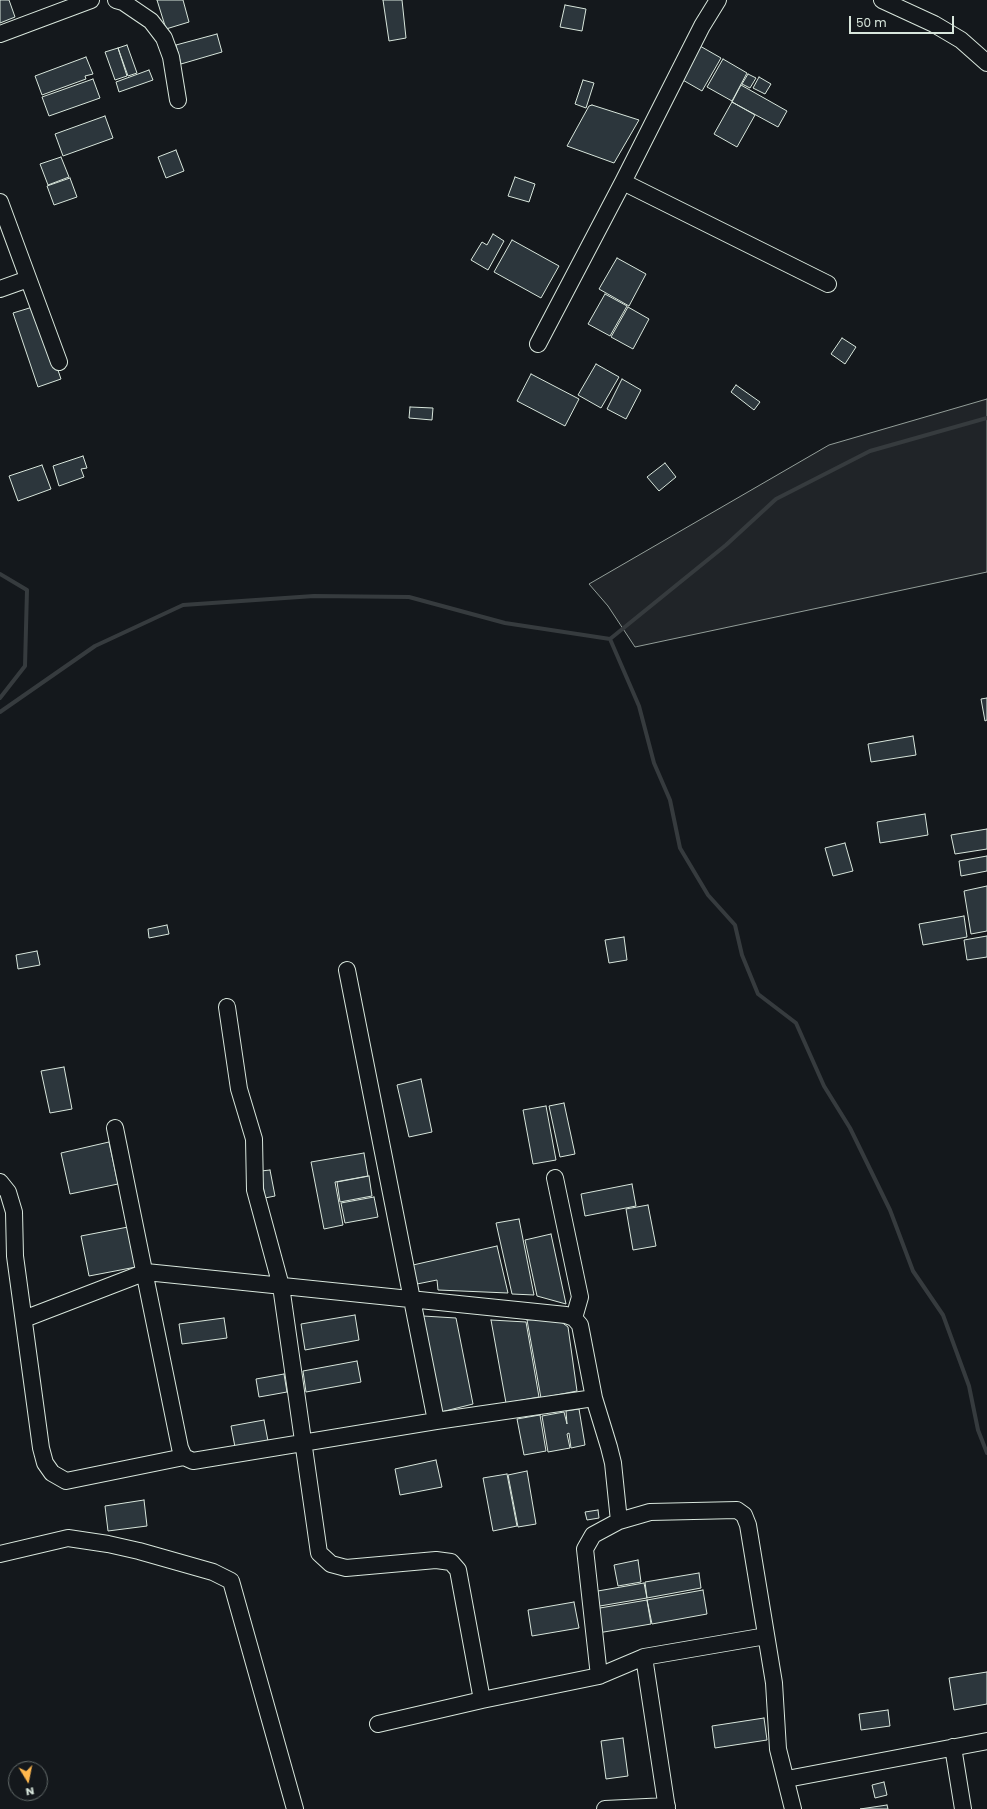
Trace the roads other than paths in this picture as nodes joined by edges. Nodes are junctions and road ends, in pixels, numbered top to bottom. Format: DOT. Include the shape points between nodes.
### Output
graph roads {
  1 [pos="116,0"];
  2 [pos="718,0"];
  3 [pos="882,0"];
  4 [pos="81,1"];
  5 [pos="0,34"];
  6 [pos="987,63"];
  7 [pos="178,100"];
  8 [pos="624,182"];
  9 [pos="0,202"];
  10 [pos="28,279"];
  11 [pos="828,284"];
  12 [pos="0,289"];
  13 [pos="538,344"];
  14 [pos="59,362"];
  15 [pos="347,970"];
  16 [pos="227,1007"];
  17 [pos="115,1128"];
  18 [pos="555,1178"];
  19 [pos="0,1182"];
  20 [pos="146,1272"];
  21 [pos="281,1286"];
  22 [pos="413,1299"];
  23 [pos="574,1318"];
  24 [pos="24,1319"];
  25 [pos="594,1398"];
  26 [pos="436,1420"];
  27 [pos="304,1443"];
  28 [pos="184,1457"];
  29 [pos="619,1521"];
  30 [pos="0,1554"];
  31 [pos="766,1636"];
  32 [pos="644,1657"];
  33 [pos="599,1676"];
  34 [pos="482,1700"];
  35 [pos="378,1724"];
  36 [pos="987,1741"];
  37 [pos="953,1747"];
  38 [pos="787,1779"];
  39 [pos="667,1808"];
  40 [pos="295,1809"];
  41 [pos="605,1809"];
  42 [pos="793,1809"];
  43 [pos="963,1809"];
  1 -- 7 [label="street" via="151,21 164,38 171,56"];
  2 -- 8 [label="street" via="702,26"];
  3 -- 6 [label="street" via="934,24 961,40"];
  4 -- 5 [label="street"];
  8 -- 11 [label="street"];
  8 -- 13 [label="street"];
  9 -- 10 [label="street"];
  10 -- 12 [label="street"];
  10 -- 14 [label="street"];
  15 -- 22 [label="street"];
  16 -- 21 [label="street" via="239,1089 254,1139 255,1190"];
  17 -- 20 [label="street"];
  18 -- 23 [label="street" via="580,1297"];
  19 -- 24 [label="street" via="8,1192 14,1212 15,1256"];
  20 -- 21 [label="street"];
  20 -- 24 [label="street"];
  20 -- 28 [label="street" via="180,1448"];
  21 -- 22 [label="street"];
  21 -- 27 [label="street"];
  22 -- 23 [label="street" via="566,1315"];
  22 -- 26 [label="street"];
  23 -- 25 [label="street" via="580,1325"];
  24 -- 28 [label="street" via="41,1448 45,1463 52,1473 66,1481"];
  25 -- 26 [label="street"];
  25 -- 29 [label="street" via="613,1463"];
  26 -- 27 [label="street"];
  27 -- 28 [label="street" via="193,1461"];
  27 -- 34 [label="street" via="319,1553 331,1564 346,1568 436,1560 450,1562 458,1570"];
  29 -- 31 [label="street" via="650,1512 738,1510 744,1515 748,1525"];
  29 -- 33 [label="street" via="593,1535 585,1549"];
  30 -- 40 [label="street" via="68,1538 139,1551 213,1572 231,1581"];
  31 -- 32 [label="street"];
  31 -- 38 [label="street" via="774,1683 778,1749"];
  32 -- 33 [label="street"];
  32 -- 39 [label="street"];
  33 -- 34 [label="street"];
  34 -- 35 [label="street"];
  36 -- 37 [label="street"];
  37 -- 38 [label="street"];
  37 -- 43 [label="street"];
  38 -- 42 [label="street"];
  39 -- 41 [label="street"];
}
